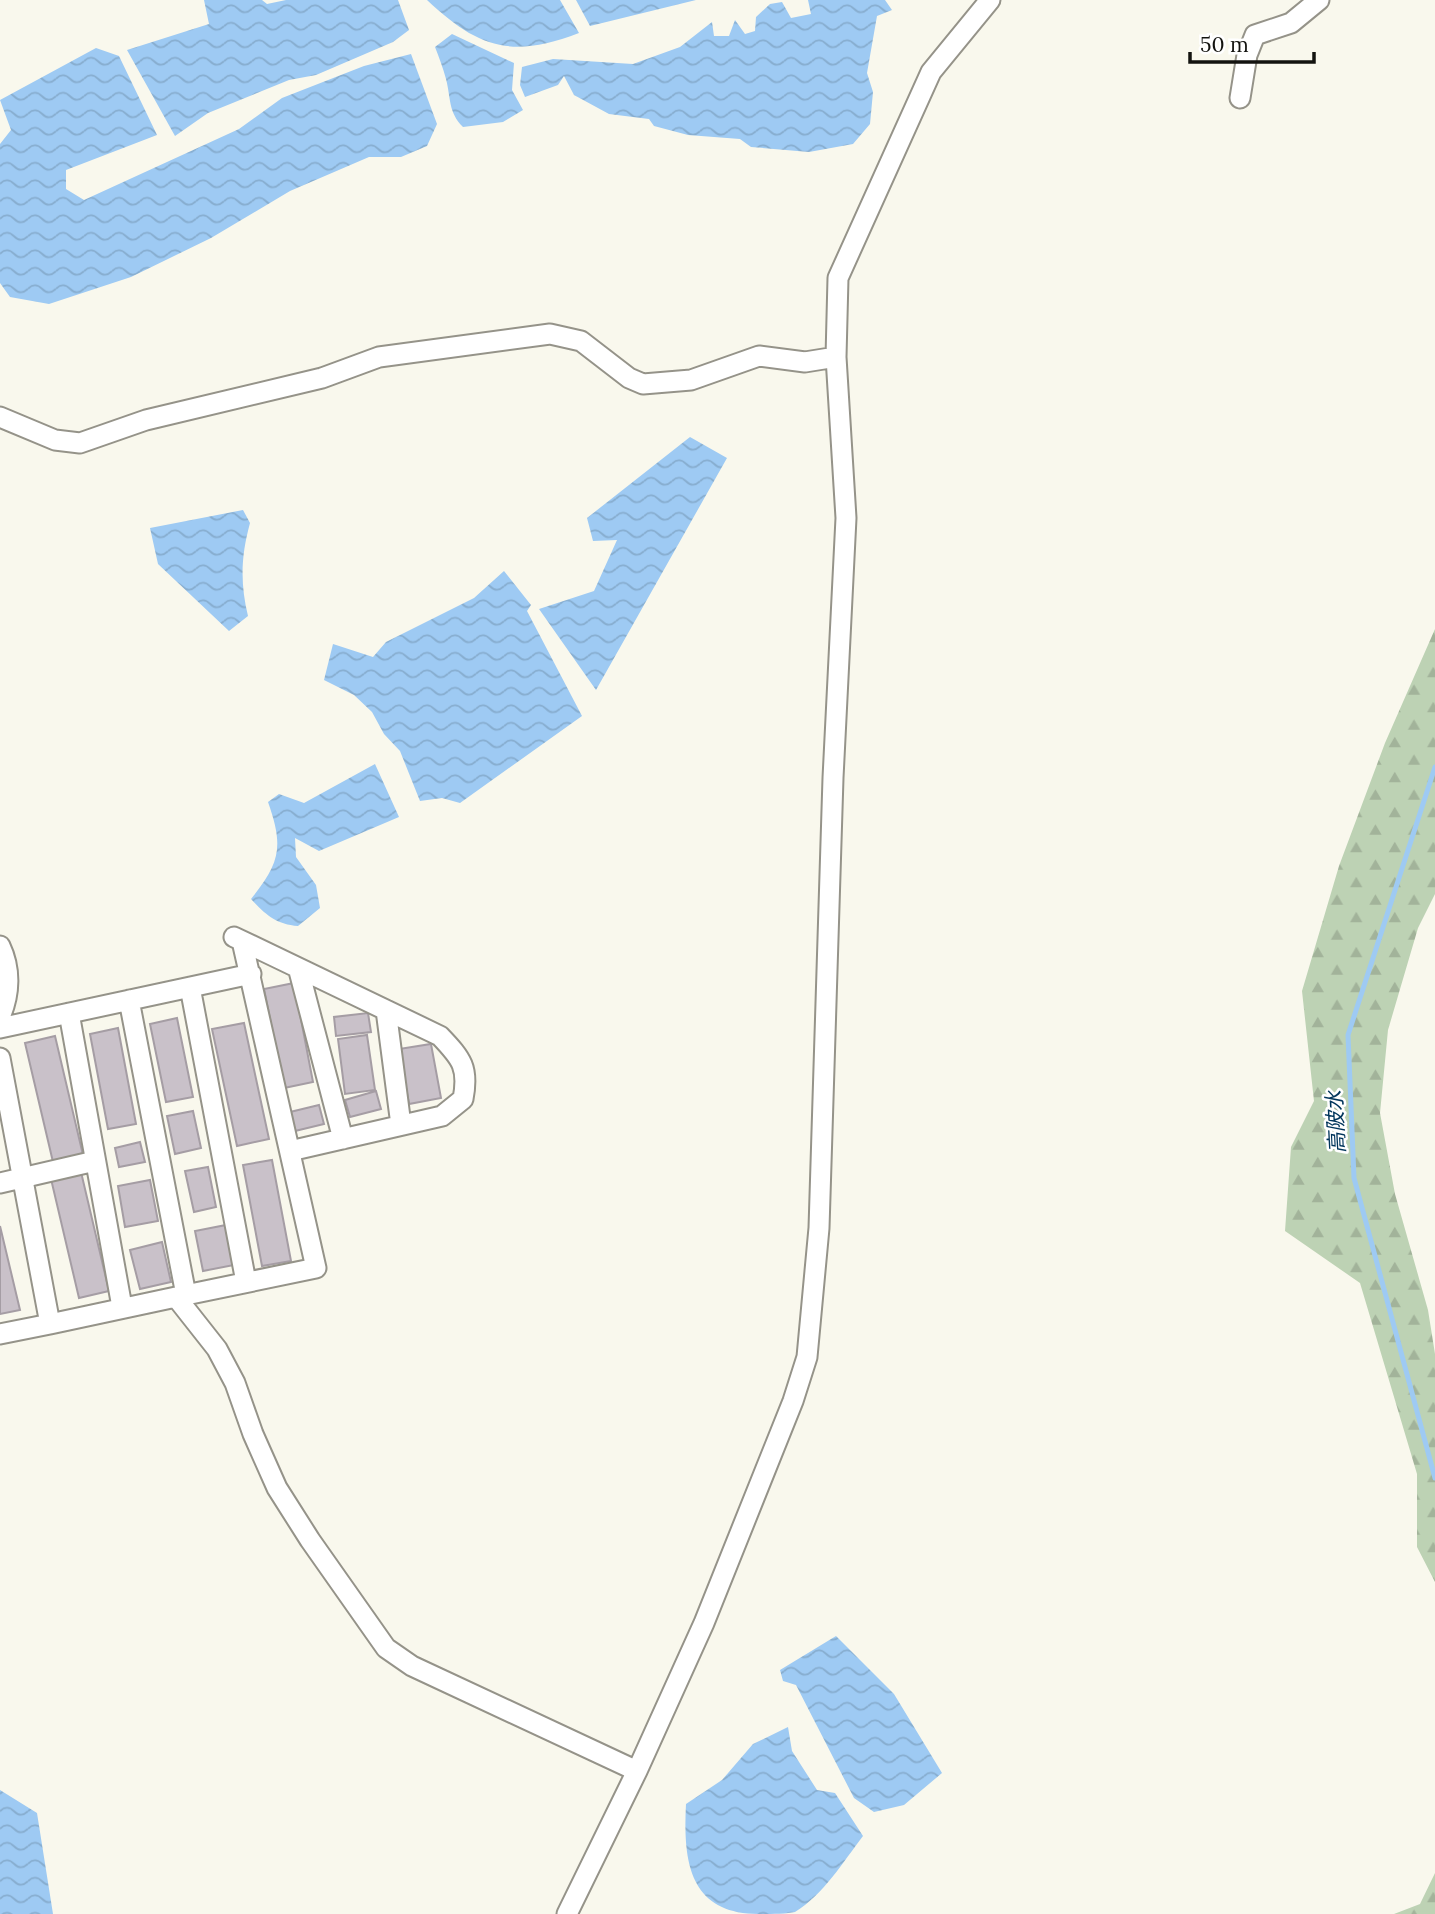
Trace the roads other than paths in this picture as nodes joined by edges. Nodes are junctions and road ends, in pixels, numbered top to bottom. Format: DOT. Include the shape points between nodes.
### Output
graph roads {
  1 [pos="990,0"];
  2 [pos="1319,0"];
  3 [pos="1240,98"];
  4 [pos="836,357"];
  5 [pos="0,417"];
  6 [pos="0,946"];
  7 [pos="299,971"];
  8 [pos="251,974"];
  9 [pos="190,987"];
  10 [pos="129,1000"];
  11 [pos="386,1010"];
  12 [pos="69,1013"];
  13 [pos="0,1017"];
  14 [pos="0,1028"];
  15 [pos="0,1058"];
  16 [pos="401,1125"];
  17 [pos="343,1139"];
  18 [pos="290,1151"];
  19 [pos="95,1161"];
  20 [pos="22,1177"];
  21 [pos="0,1182"];
  22 [pos="246,1282"];
  23 [pos="181,1296"];
  24 [pos="122,1307"];
  25 [pos="50,1324"];
  26 [pos="0,1335"];
  27 [pos="637,1771"];
  28 [pos="567,1914"];
  1 -- 4 [label="street" via="931,72 838,278"];
  2 -- 3 [label="street" via="1291,23 1255,35"];
  4 -- 5 [label="street" via="805,362 758,356 703,377 643,384 581,341 550,334 379,357 322,378 146,420 80,443 55,440"];
  4 -- 27 [label="street" via="846,518 819,1228 807,1357 704,1623"];
  6 -- 13 [label="street" via="9,997"];
  7 -- 8 [label="street" via="238,939"];
  7 -- 11 [label="street"];
  7 -- 17 [label="street"];
  8 -- 9 [label="street"];
  8 -- 18 [label="street"];
  9 -- 10 [label="street"];
  9 -- 22 [label="street"];
  10 -- 12 [label="street"];
  10 -- 23 [label="street"];
  11 -- 16 [label="street"];
  11 -- 16 [label="street" via="440,1036 458,1055 467,1077 463,1099 442,1116"];
  12 -- 14 [label="street"];
  12 -- 19 [label="street"];
  15 -- 20 [label="street"];
  16 -- 17 [label="street"];
  17 -- 18 [label="street"];
  18 -- 22 [label="street" via="316,1268"];
  19 -- 20 [label="street"];
  19 -- 24 [label="street"];
  20 -- 21 [label="street"];
  20 -- 25 [label="street"];
  22 -- 23 [label="street"];
  23 -- 24 [label="street"];
  23 -- 27 [label="street" via="235,1383 278,1488 386,1648 412,1666"];
  24 -- 25 [label="street"];
  25 -- 26 [label="street"];
  27 -- 28 [label="street"];
}
